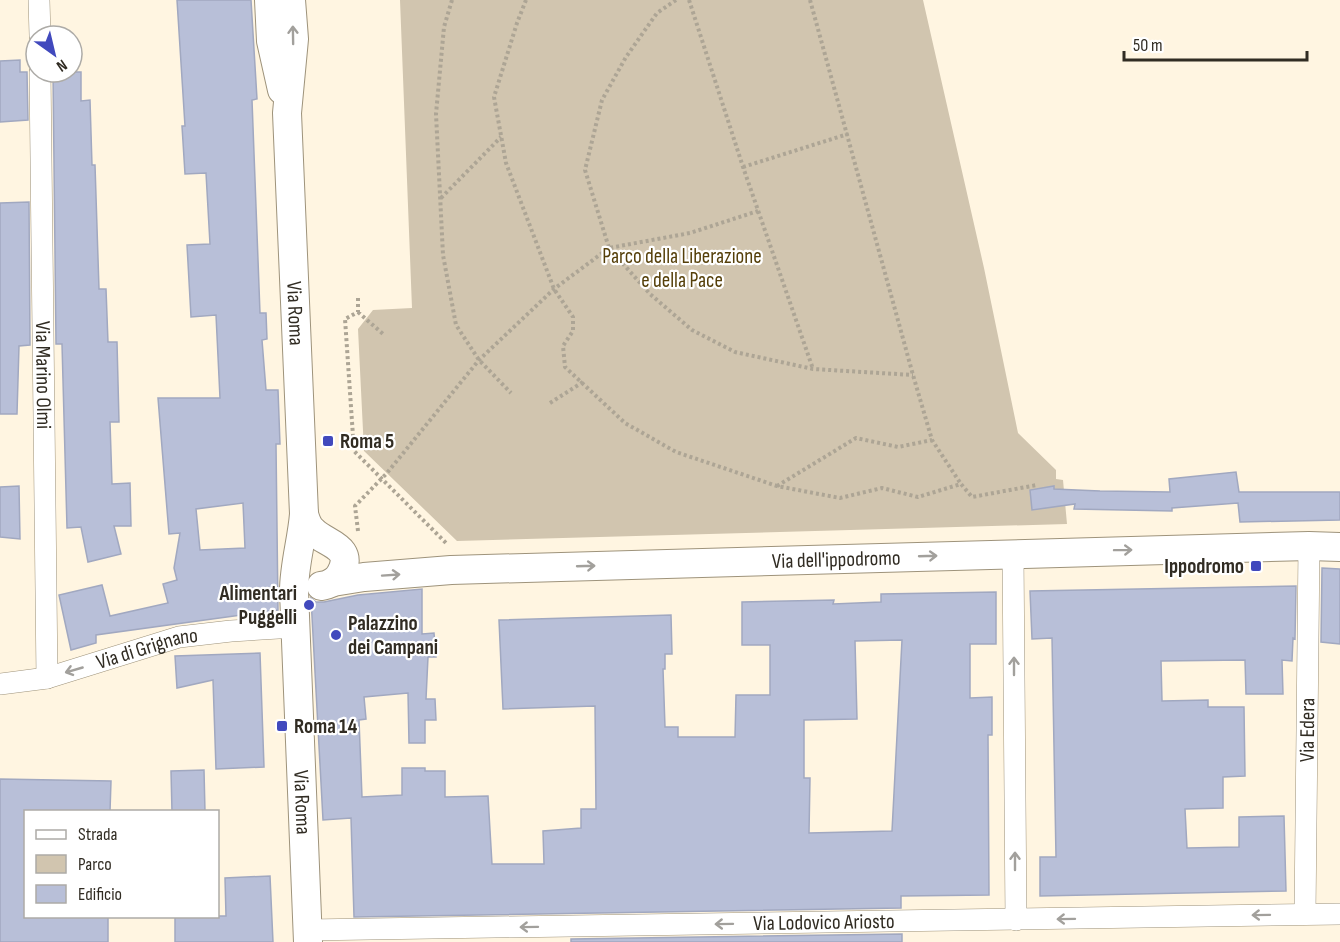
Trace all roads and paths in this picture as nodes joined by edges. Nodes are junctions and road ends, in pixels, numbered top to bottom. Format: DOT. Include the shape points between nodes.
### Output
graph roads {
  1 [pos="39,0"];
  2 [pos="269,0"];
  3 [pos="291,0"];
  4 [pos="453,0"];
  5 [pos="526,0"];
  6 [pos="676,0"];
  7 [pos="689,0"];
  8 [pos="810,0"];
  9 [pos="40,24"];
  10 [pos="40,84"];
  11 [pos="287,112"];
  12 [pos="848,134"];
  13 [pos="501,137"];
  14 [pos="743,167"];
  15 [pos="440,199"];
  16 [pos="759,211"];
  17 [pos="609,248"];
  18 [pos="554,289"];
  19 [pos="358,298"];
  20 [pos="358,312"];
  21 [pos="383,334"];
  22 [pos="478,360"];
  23 [pos="813,369"];
  24 [pos="913,375"];
  25 [pos="583,382"];
  26 [pos="511,393"];
  27 [pos="550,403"];
  28 [pos="932,440"];
  29 [pos="382,478"];
  30 [pos="961,484"];
  31 [pos="1037,485"];
  32 [pos="777,486"];
  33 [pos="358,535"];
  34 [pos="450,546"];
  35 [pos="1309,546"];
  36 [pos="1340,547"];
  37 [pos="1013,553"];
  38 [pos="309,569"];
  39 [pos="295,627"];
  40 [pos="47,678"];
  41 [pos="0,684"];
  42 [pos="1305,914"];
  43 [pos="1340,914"];
  44 [pos="1016,920"];
  45 [pos="308,936"];
  1 -- 9 [label="street"];
  2 -- 11 [label="street, Via Roma" via="271,41"];
  11 -- 3 [label="street, Via Roma, one-way" via="294,39"];
  4 -- 15 [label="path" via="444,27 436,114"];
  5 -- 13 [label="path" via="494,97"];
  6 -- 17 [label="path" via="657,13 602,100 585,170"];
  7 -- 14 [label="path"];
  8 -- 12 [label="path"];
  10 -- 40 [label="street, Via Marino Olmi"];
  11 -- 38 [label="street, Via Roma"];
  12 -- 14 [label="path"];
  12 -- 24 [label="path"];
  13 -- 15 [label="path"];
  13 -- 18 [label="path" via="506,163"];
  14 -- 16 [label="path"];
  15 -- 22 [label="path" via="443,255 456,325"];
  16 -- 17 [label="path" via="690,233"];
  16 -- 23 [label="path"];
  17 -- 18 [label="path"];
  17 -- 23 [label="path" via="650,294 692,330 735,352"];
  18 -- 22 [label="path"];
  18 -- 25 [label="path" via="573,317 573,331 563,346 565,367"];
  19 -- 20 [label="path"];
  20 -- 21 [label="path"];
  20 -- 29 [label="path" via="345,319 354,451"];
  22 -- 26 [label="path"];
  22 -- 29 [label="path"];
  23 -- 24 [label="path"];
  24 -- 28 [label="path"];
  25 -- 27 [label="path"];
  25 -- 32 [label="path" via="625,423 676,452"];
  28 -- 30 [label="path"];
  28 -- 32 [label="path" via="898,447 856,438"];
  29 -- 33 [label="path" via="355,506"];
  29 -- 34 [label="path"];
  30 -- 31 [label="path" via="972,497"];
  30 -- 32 [label="path" via="918,497 882,488 840,498"];
  35 -- 36 [label="street, Via dell'ippodromo"];
  37 -- 35 [label="street, Via dell'ippodromo, one-way"];
  35 -- 42 [label="street, Via Edera"];
  38 -- 37 [label="street, Via dell'ippodromo, one-way" via="364,577 451,570"];
  44 -- 37 [label="street, one-way"];
  38 -- 39 [label="street, Via Roma"];
  39 -- 40 [label="street, Via di Grignano, one-way" via="179,637"];
  39 -- 45 [label="street, Via Roma"];
  40 -- 41 [label="street, Via di Grignano"];
  42 -- 43 [label="street, Via Lodovico Ariosto"];
  42 -- 44 [label="street, Via Lodovico Ariosto, one-way"];
  44 -- 45 [label="street, Via Lodovico Ariosto, one-way"];
}
